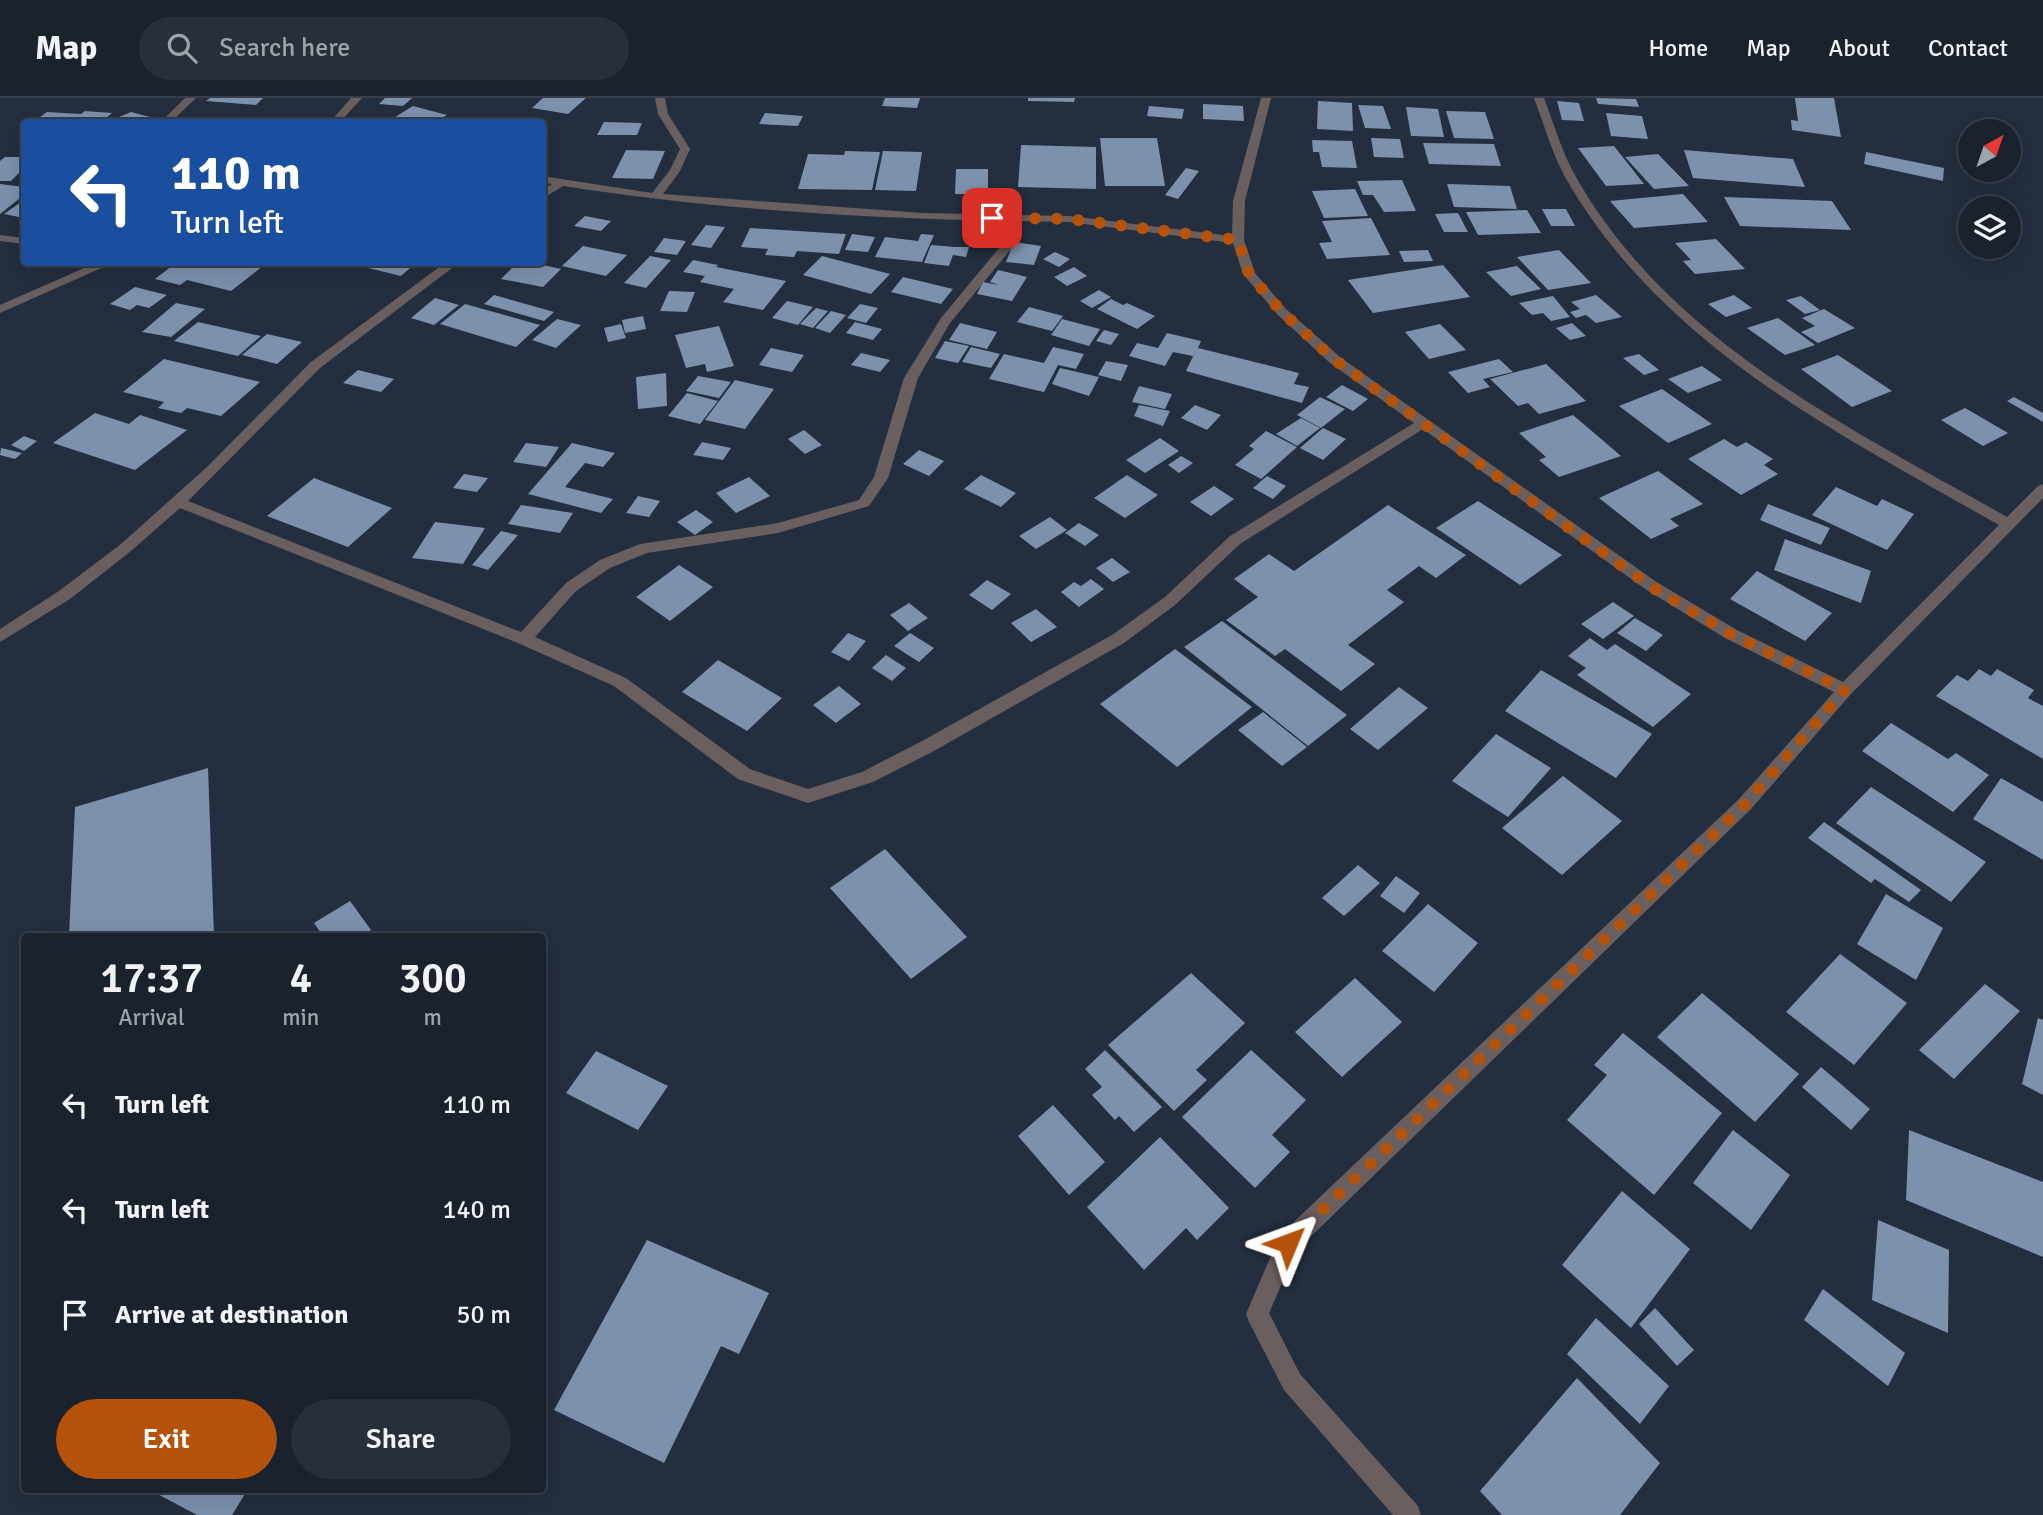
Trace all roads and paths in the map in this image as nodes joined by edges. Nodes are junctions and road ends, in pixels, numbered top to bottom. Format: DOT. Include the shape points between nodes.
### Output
graph roads {
  1 [pos="191,98"];
  2 [pos="356,98"];
  3 [pos="660,98"];
  4 [pos="1266,98"];
  5 [pos="1539,98"];
  6 [pos="169,119"];
  7 [pos="338,119"];
  8 [pos="546,181"];
  9 [pos="560,183"];
  10 [pos="546,194"];
  11 [pos="654,197"];
  12 [pos="1013,218"];
  13 [pos="0,238"];
  14 [pos="1238,240"];
  15 [pos="21,241"];
  16 [pos="96,266"];
  17 [pos="448,266"];
  18 [pos="0,309"];
  19 [pos="1423,424"];
  20 [pos="2043,489"];
  21 [pos="178,502"];
  22 [pos="2008,524"];
  23 [pos="0,636"];
  24 [pos="524,639"];
  25 [pos="1845,690"];
  26 [pos="1409,1515"];
  1 -- 6 [label="street"];
  2 -- 7 [label="street"];
  3 -- 11 [label="street" via="663,114 685,149 675,171"];
  4 -- 14 [label="street" via="1239,201"];
  5 -- 22 [label="street" via="1552,144 1588,205 1628,260 1708,340 1792,399"];
  8 -- 9 [label="street"];
  9 -- 10 [label="street"];
  9 -- 11 [label="street"];
  11 -- 12 [label="street"];
  12 -- 14 [label="street" via="1069,219"];
  12 -- 24 [label="street" via="1004,249 945,321 911,378 881,478 864,503 778,528 635,552 605,564 571,587"];
  13 -- 15 [label="street"];
  14 -- 19 [label="street" via="1249,274 1282,312 1335,360"];
  16 -- 18 [label="street"];
  17 -- 21 [label="street" via="296,382"];
  19 -- 24 [label="street" via="1235,540 1170,601 1118,639 928,746 867,776 808,796 744,774 620,682"];
  19 -- 25 [label="street" via="1650,586 1731,634"];
  20 -- 22 [label="street"];
  21 -- 23 [label="street" via="78,585"];
  21 -- 24 [label="street"];
  22 -- 25 [label="street"];
  25 -- 26 [label="street" via="1745,804 1288,1243 1258,1314 1292,1382"];
}
